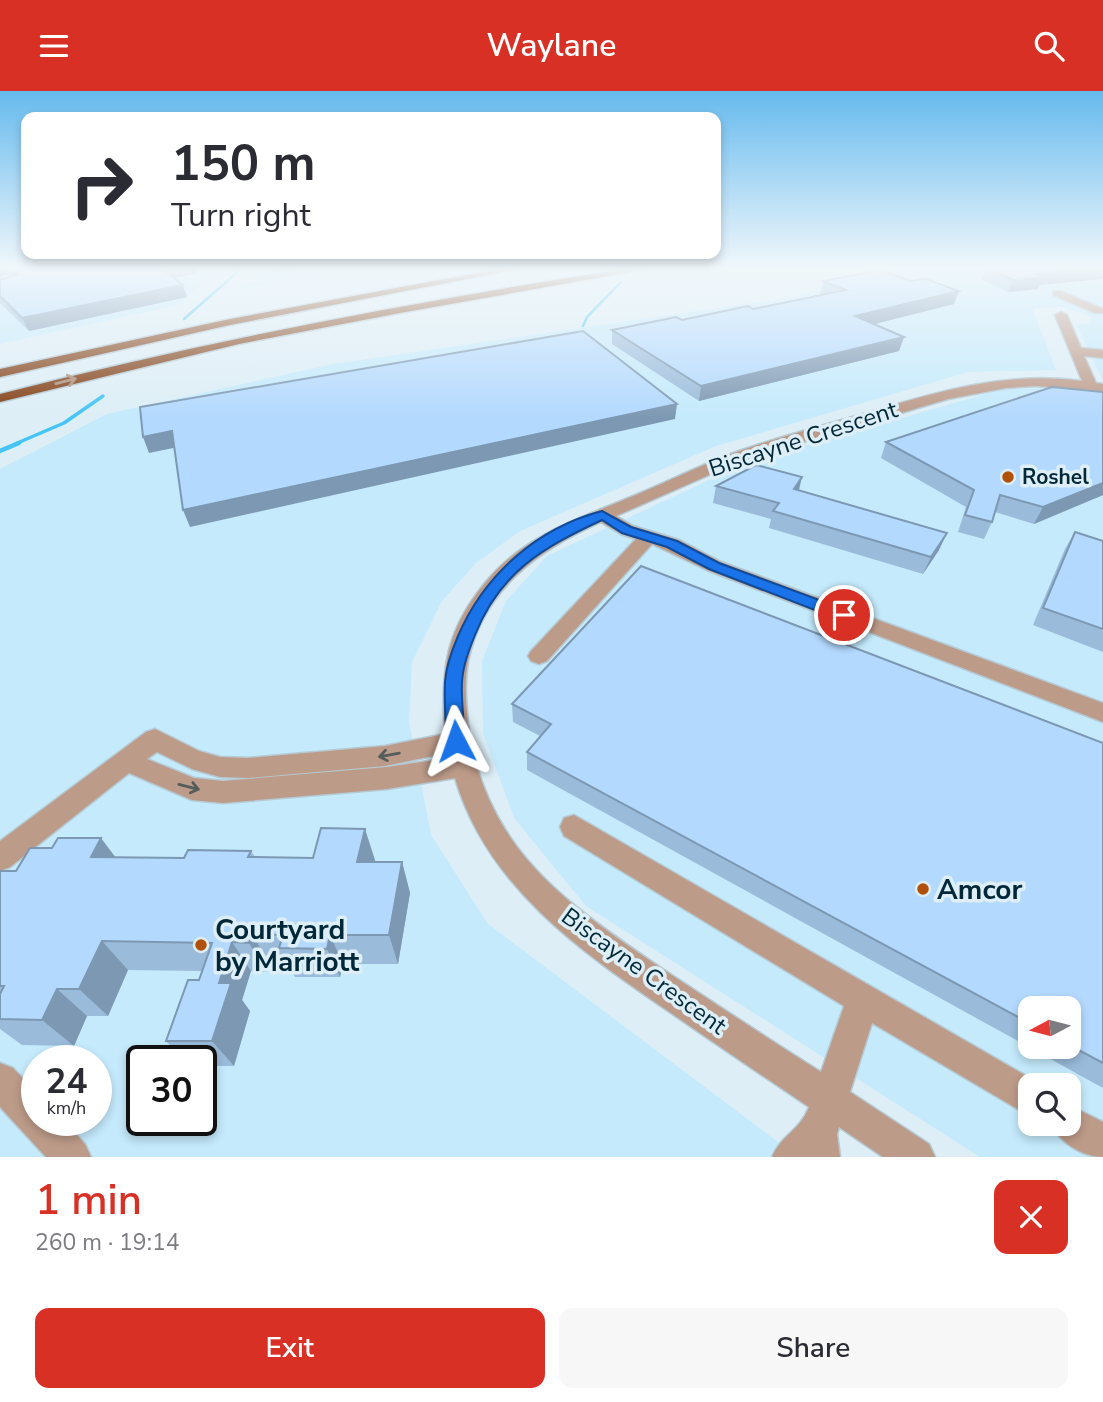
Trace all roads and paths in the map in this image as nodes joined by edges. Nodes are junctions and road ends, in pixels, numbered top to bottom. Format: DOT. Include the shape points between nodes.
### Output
graph roads {
  1 [pos="247,319"];
  2 [pos="358,319"];
  3 [pos="381,319"];
  4 [pos="1063,319"];
  5 [pos="230,322"];
  6 [pos="1076,351"];
  7 [pos="1103,354"];
  8 [pos="0,365"];
  9 [pos="0,373"];
  10 [pos="1097,386"];
  11 [pos="0,398"];
  12 [pos="12,409"];
  13 [pos="602,515"];
  14 [pos="648,537"];
  15 [pos="539,656"];
  16 [pos="1103,713"];
  17 [pos="458,754"];
  18 [pos="126,761"];
  19 [pos="574,827"];
  20 [pos="0,857"];
  21 [pos="863,998"];
  22 [pos="0,1081"];
  23 [pos="1018,1091"];
  24 [pos="1081,1129"];
  25 [pos="815,1137"];
  26 [pos="1103,1143"];
  27 [pos="72,1157"];
  28 [pos="916,1157"];
  1 -- 5 [label="highway"];
  11 -- 2 [label="highway, one-way" via="182,353"];
  3 -- 12 [label="highway" via="282,339"];
  4 -- 6 [label="street"];
  5 -- 8 [label="highway"];
  5 -- 9 [label="highway"];
  6 -- 7 [label="street"];
  6 -- 10 [label="street"];
  10 -- 13 [label="street, Biscayne Crescent" via="1020,382 969,388 738,456"];
  13 -- 14 [label="street"];
  13 -- 17 [label="street, Biscayne Crescent" via="528,553 504,574 478,609 453,680"];
  14 -- 15 [label="street"];
  14 -- 16 [label="street"];
  18 -- 17 [label="street, one-way" via="192,789 223,792 387,778"];
  17 -- 18 [label="street, one-way" via="220,767 192,759 155,739"];
  17 -- 25 [label="street, Biscayne Crescent" via="494,841 523,876"];
  18 -- 20 [label="street"];
  19 -- 21 [label="street"];
  21 -- 23 [label="street"];
  21 -- 25 [label="street"];
  22 -- 27 [label="street"];
  24 -- 26 [label="street"];
  25 -- 28 [label="street, Biscayne Crescent"];
}
